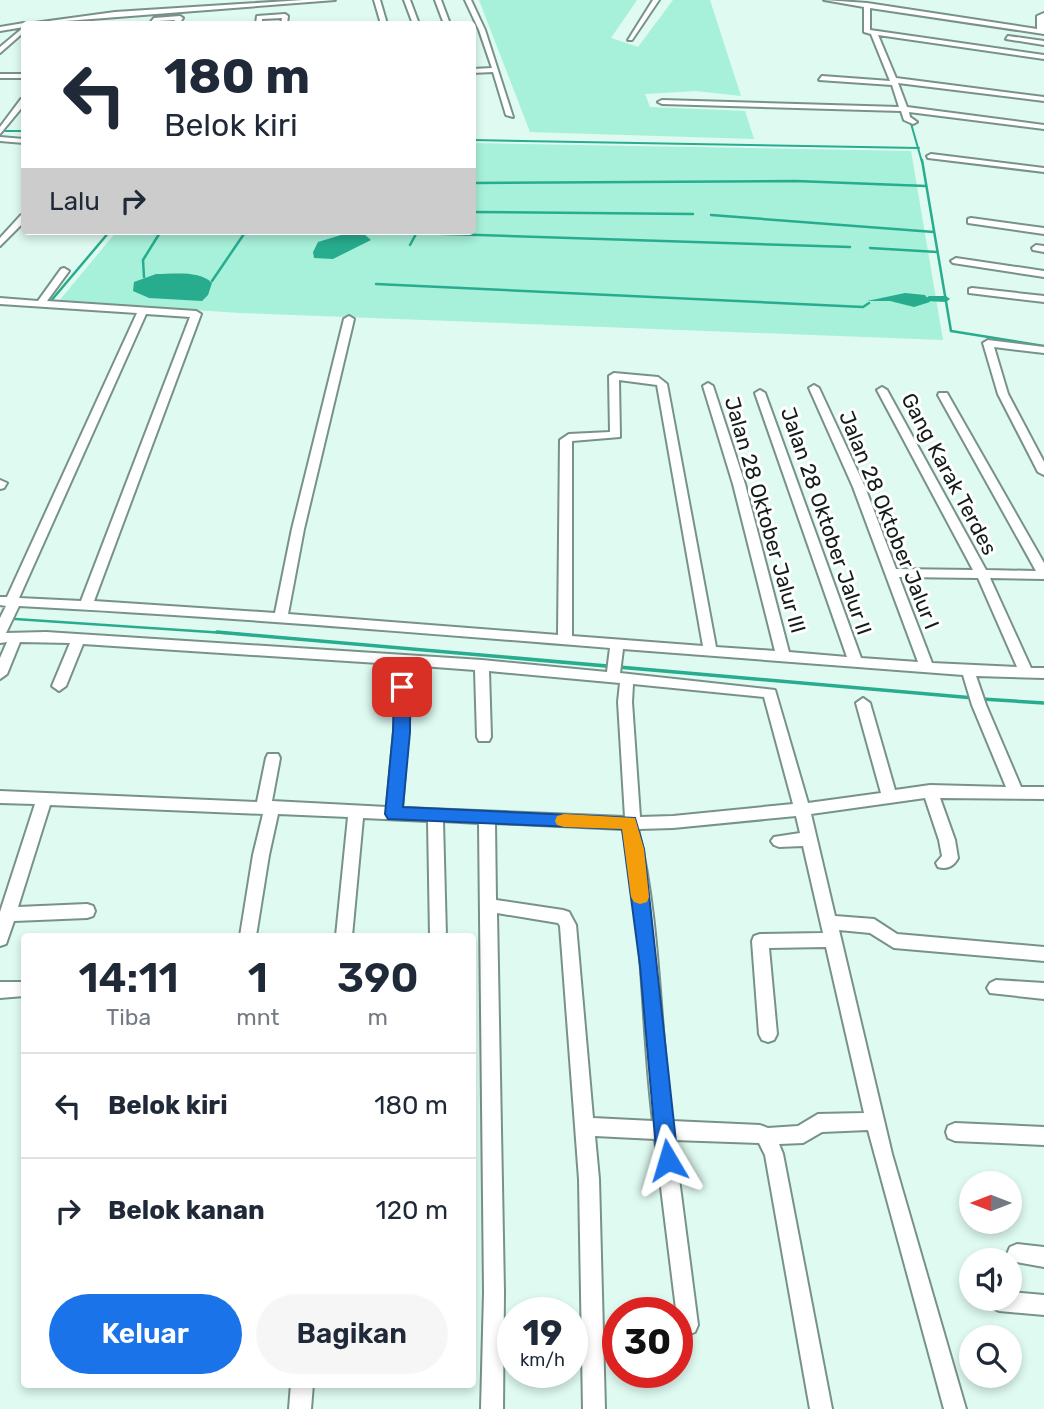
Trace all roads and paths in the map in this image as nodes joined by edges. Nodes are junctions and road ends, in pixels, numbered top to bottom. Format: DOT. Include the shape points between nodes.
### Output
graph roads {
  1 [pos="331,0"];
  2 [pos="377,0"];
  3 [pos="407,0"];
  4 [pos="438,0"];
  5 [pos="468,0"];
  6 [pos="656,0"];
  7 [pos="827,0"];
  8 [pos="867,5"];
  9 [pos="883,5"];
  10 [pos="912,8"];
  11 [pos="95,13"];
  12 [pos="329,15"];
  13 [pos="1043,15"];
  14 [pos="65,21"];
  15 [pos="89,21"];
  16 [pos="155,21"];
  17 [pos="178,21"];
  18 [pos="259,21"];
  19 [pos="284,21"];
  20 [pos="328,21"];
  21 [pos="383,21"];
  22 [pos="415,21"];
  23 [pos="446,21"];
  24 [pos="13,27"];
  25 [pos="21,27"];
  26 [pos="0,29"];
  27 [pos="21,30"];
  28 [pos="476,30"];
  29 [pos="482,30"];
  30 [pos="1041,30"];
  31 [pos="877,37"];
  32 [pos="1008,38"];
  33 [pos="630,39"];
  34 [pos="0,43"];
  35 [pos="1044,43"];
  36 [pos="914,44"];
  37 [pos="0,51"];
  38 [pos="1044,57"];
  39 [pos="21,67"];
  40 [pos="496,70"];
  41 [pos="476,71"];
  42 [pos="0,76"];
  43 [pos="12,76"];
  44 [pos="21,76"];
  45 [pos="822,78"];
  46 [pos="895,81"];
  47 [pos="0,87"];
  48 [pos="1044,99"];
  49 [pos="662,102"];
  50 [pos="21,105"];
  51 [pos="904,109"];
  52 [pos="510,115"];
  53 [pos="913,122"];
  54 [pos="1044,127"];
  55 [pos="0,132"];
  56 [pos="21,133"];
  57 [pos="0,139"];
  58 [pos="21,141"];
  59 [pos="931,156"];
  60 [pos="1044,170"];
  61 [pos="21,220"];
  62 [pos="971,221"];
  63 [pos="1044,231"];
  64 [pos="0,243"];
  65 [pos="956,261"];
  66 [pos="64,271"];
  67 [pos="1044,274"];
  68 [pos="972,291"];
  69 [pos="1044,299"];
  70 [pos="0,301"];
  71 [pos="40,304"];
  72 [pos="143,310"];
  73 [pos="349,319"];
  74 [pos="1044,350"];
  75 [pos="708,386"];
  76 [pos="814,388"];
  77 [pos="882,390"];
  78 [pos="760,393"];
  79 [pos="943,395"];
  80 [pos="1044,472"];
  81 [pos="893,573"];
  82 [pos="1044,575"];
  83 [pos="983,576"];
  84 [pos="8,605"];
  85 [pos="85,607"];
  86 [pos="280,619"];
  87 [pos="0,632"];
  88 [pos="7,638"];
  89 [pos="565,640"];
  90 [pos="78,641"];
  91 [pos="617,649"];
  92 [pos="710,650"];
  93 [pos="783,655"];
  94 [pos="401,662"];
  95 [pos="855,662"];
  96 [pos="482,666"];
  97 [pos="927,667"];
  98 [pos="1026,673"];
  99 [pos="1044,673"];
  100 [pos="0,674"];
  101 [pos="618,675"];
  102 [pos="970,676"];
  103 [pos="59,686"];
  104 [pos="863,703"];
  105 [pos="484,737"];
  106 [pos="273,758"];
  107 [pos="930,791"];
  108 [pos="1015,791"];
  109 [pos="1044,793"];
  110 [pos="0,797"];
  111 [pos="890,798"];
  112 [pos="44,800"];
  113 [pos="267,807"];
  114 [pos="802,808"];
  115 [pos="356,812"];
  116 [pos="394,814"];
  117 [pos="435,815"];
  118 [pos="487,817"];
  119 [pos="631,823"];
  120 [pos="810,839"];
  121 [pos="779,841"];
  122 [pos="944,863"];
  123 [pos="488,905"];
  124 [pos="87,911"];
  125 [pos="8,914"];
  126 [pos="829,922"];
  127 [pos="248,933"];
  128 [pos="344,933"];
  129 [pos="438,933"];
  130 [pos="0,939"];
  131 [pos="834,940"];
  132 [pos="1044,954"];
  133 [pos="996,988"];
  134 [pos="21,989"];
  135 [pos="0,990"];
  136 [pos="1044,991"];
  137 [pos="768,1034"];
  138 [pos="876,1121"];
  139 [pos="586,1127"];
  140 [pos="664,1132"];
  141 [pos="955,1132"];
  142 [pos="1044,1136"];
  143 [pos="768,1141"];
  144 [pos="1022,1255"];
  145 [pos="1044,1257"];
  146 [pos="685,1297"];
  147 [pos="1022,1303"];
  148 [pos="1044,1305"];
  149 [pos="302,1388"];
  150 [pos="300,1409"];
  151 [pos="492,1409"];
  152 [pos="594,1409"];
  153 [pos="821,1409"];
  154 [pos="955,1409"];
  1 -- 11 [label="street"];
  2 -- 21 [label="street"];
  3 -- 22 [label="street"];
  4 -- 23 [label="street"];
  5 -- 29 [label="street"];
  6 -- 33 [label="street"];
  7 -- 8 [label="street"];
  8 -- 9 [label="street"];
  8 -- 31 [label="street" via="867,32"];
  9 -- 10 [label="street"];
  10 -- 30 [label="street"];
  11 -- 14 [label="street"];
  11 -- 15 [label="street"];
  12 -- 20 [label="street"];
  13 -- 30 [label="street"];
  16 -- 17 [label="street" via="180,18"];
  18 -- 19 [label="street" via="285,16"];
  24 -- 25 [label="street"];
  24 -- 26 [label="street"];
  24 -- 34 [label="street"];
  27 -- 37 [label="street"];
  28 -- 29 [label="street"];
  29 -- 40 [label="street"];
  31 -- 36 [label="street"];
  31 -- 38 [label="street"];
  31 -- 46 [label="street"];
  32 -- 35 [label="street"];
  39 -- 43 [label="street"];
  40 -- 41 [label="street"];
  40 -- 52 [label="street"];
  42 -- 43 [label="street"];
  43 -- 44 [label="street"];
  43 -- 47 [label="street"];
  45 -- 46 [label="street"];
  46 -- 48 [label="street"];
  46 -- 51 [label="street"];
  49 -- 51 [label="street"];
  50 -- 55 [label="street"];
  51 -- 53 [label="street"];
  51 -- 54 [label="street"];
  55 -- 56 [label="street"];
  57 -- 58 [label="street"];
  59 -- 60 [label="street"];
  61 -- 64 [label="street"];
  62 -- 63 [label="street"];
  65 -- 67 [label="street"];
  66 -- 71 [label="street"];
  68 -- 69 [label="street"];
  70 -- 71 [label="street"];
  71 -- 72 [label="street"];
  72 -- 84 [label="street"];
  72 -- 85 [label="street" via="195,314"];
  73 -- 86 [label="street"];
  74 -- 80 [label="street" via="988,343 1006,401"];
  75 -- 93 [label="street, Jalan 28 Oktober Jalur III" via="754,536"];
  76 -- 81 [label="street, Jalan 28 Oktober Jalur I"];
  77 -- 83 [label="street, Gang Karak Terdes"];
  78 -- 95 [label="street, Jalan 28 Oktober Jalur II"];
  79 -- 82 [label="street"];
  81 -- 83 [label="street"];
  81 -- 97 [label="street, Jalan 28 Oktober Jalur I"];
  82 -- 83 [label="street"];
  83 -- 98 [label="street, Gang Karak Terdes"];
  84 -- 85 [label="street"];
  84 -- 87 [label="street"];
  85 -- 86 [label="street"];
  86 -- 89 [label="street"];
  88 -- 90 [label="street"];
  88 -- 100 [label="street"];
  89 -- 91 [label="street"];
  89 -- 92 [label="street" via="566,440 616,435 614,376 662,384"];
  90 -- 94 [label="street"];
  90 -- 103 [label="street"];
  91 -- 92 [label="street"];
  91 -- 101 [label="street"];
  92 -- 93 [label="street"];
  93 -- 95 [label="street"];
  94 -- 96 [label="street"];
  94 -- 116 [label="street" via="403,709"];
  95 -- 97 [label="street"];
  96 -- 101 [label="street"];
  96 -- 105 [label="street"];
  97 -- 102 [label="street"];
  98 -- 99 [label="street"];
  98 -- 102 [label="street"];
  101 -- 114 [label="street" via="770,693"];
  101 -- 119 [label="street" via="625,702"];
  102 -- 108 [label="street"];
  104 -- 111 [label="street"];
  106 -- 113 [label="street"];
  107 -- 108 [label="street"];
  107 -- 111 [label="street"];
  107 -- 122 [label="street" via="947,840 950,858"];
  108 -- 109 [label="street"];
  110 -- 112 [label="street"];
  111 -- 114 [label="street"];
  112 -- 113 [label="street"];
  112 -- 125 [label="street"];
  113 -- 115 [label="street"];
  113 -- 127 [label="street"];
  114 -- 119 [label="street"];
  114 -- 120 [label="street"];
  115 -- 116 [label="street"];
  115 -- 128 [label="street"];
  116 -- 117 [label="street"];
  117 -- 118 [label="street"];
  117 -- 129 [label="street"];
  118 -- 119 [label="street"];
  118 -- 123 [label="street"];
  119 -- 140 [label="street"];
  120 -- 121 [label="street"];
  120 -- 126 [label="street"];
  123 -- 139 [label="street" via="566,920"];
  123 -- 151 [label="street"];
  124 -- 125 [label="street"];
  125 -- 130 [label="street"];
  126 -- 131 [label="street"];
  126 -- 132 [label="street" via="874,926 894,941"];
  131 -- 137 [label="street" via="760,941"];
  131 -- 138 [label="street"];
  133 -- 136 [label="street"];
  134 -- 135 [label="street"];
  138 -- 143 [label="street" via="818,1123 809,1133 773,1135"];
  138 -- 154 [label="street"];
  139 -- 140 [label="street"];
  139 -- 152 [label="street"];
  140 -- 143 [label="street" via="760,1134"];
  140 -- 146 [label="street"];
  141 -- 142 [label="street"];
  143 -- 153 [label="street"];
  144 -- 145 [label="street"];
  147 -- 148 [label="street"];
  149 -- 150 [label="street"];
}
